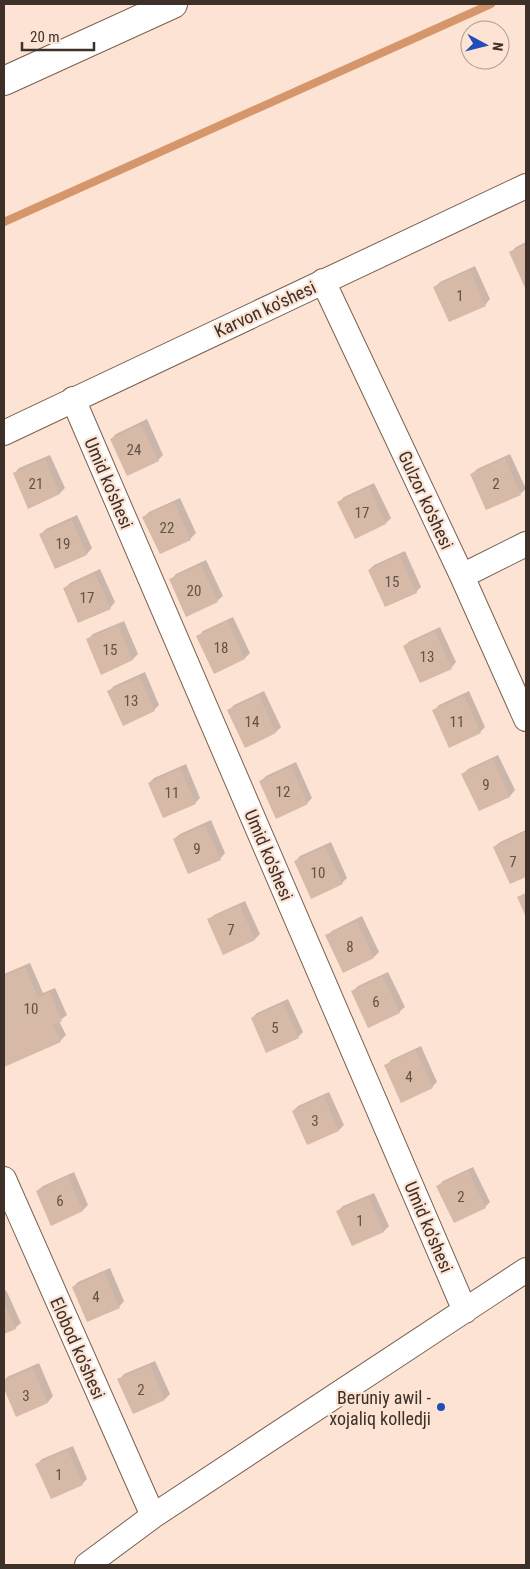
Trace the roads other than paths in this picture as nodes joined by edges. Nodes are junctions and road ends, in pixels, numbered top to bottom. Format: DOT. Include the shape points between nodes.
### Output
graph roads {
  1 [pos="174,4"];
  2 [pos="4,81"];
  3 [pos="526,186"];
  4 [pos="323,282"];
  5 [pos="73,399"];
  6 [pos="4,433"];
  7 [pos="526,544"];
  8 [pos="462,576"];
  9 [pos="526,719"];
  10 [pos="4,1179"];
  11 [pos="526,1270"];
  12 [pos="465,1311"];
  13 [pos="153,1516"];
  14 [pos="87,1565"];
  1 -- 2 [label="highway"];
  3 -- 4 [label="street, Karvon ko'shesi"];
  4 -- 5 [label="street, Karvon ko'shesi"];
  4 -- 8 [label="street, Gulzor ko'shesi"];
  5 -- 6 [label="street, Karvon ko'shesi"];
  5 -- 12 [label="street, Umid ko'shesi"];
  7 -- 8 [label="street"];
  8 -- 9 [label="street, Gulzor ko'shesi"];
  10 -- 13 [label="street, Elobod ko'shesi"];
  11 -- 12 [label="street"];
  12 -- 13 [label="street"];
  13 -- 14 [label="street"];
}
